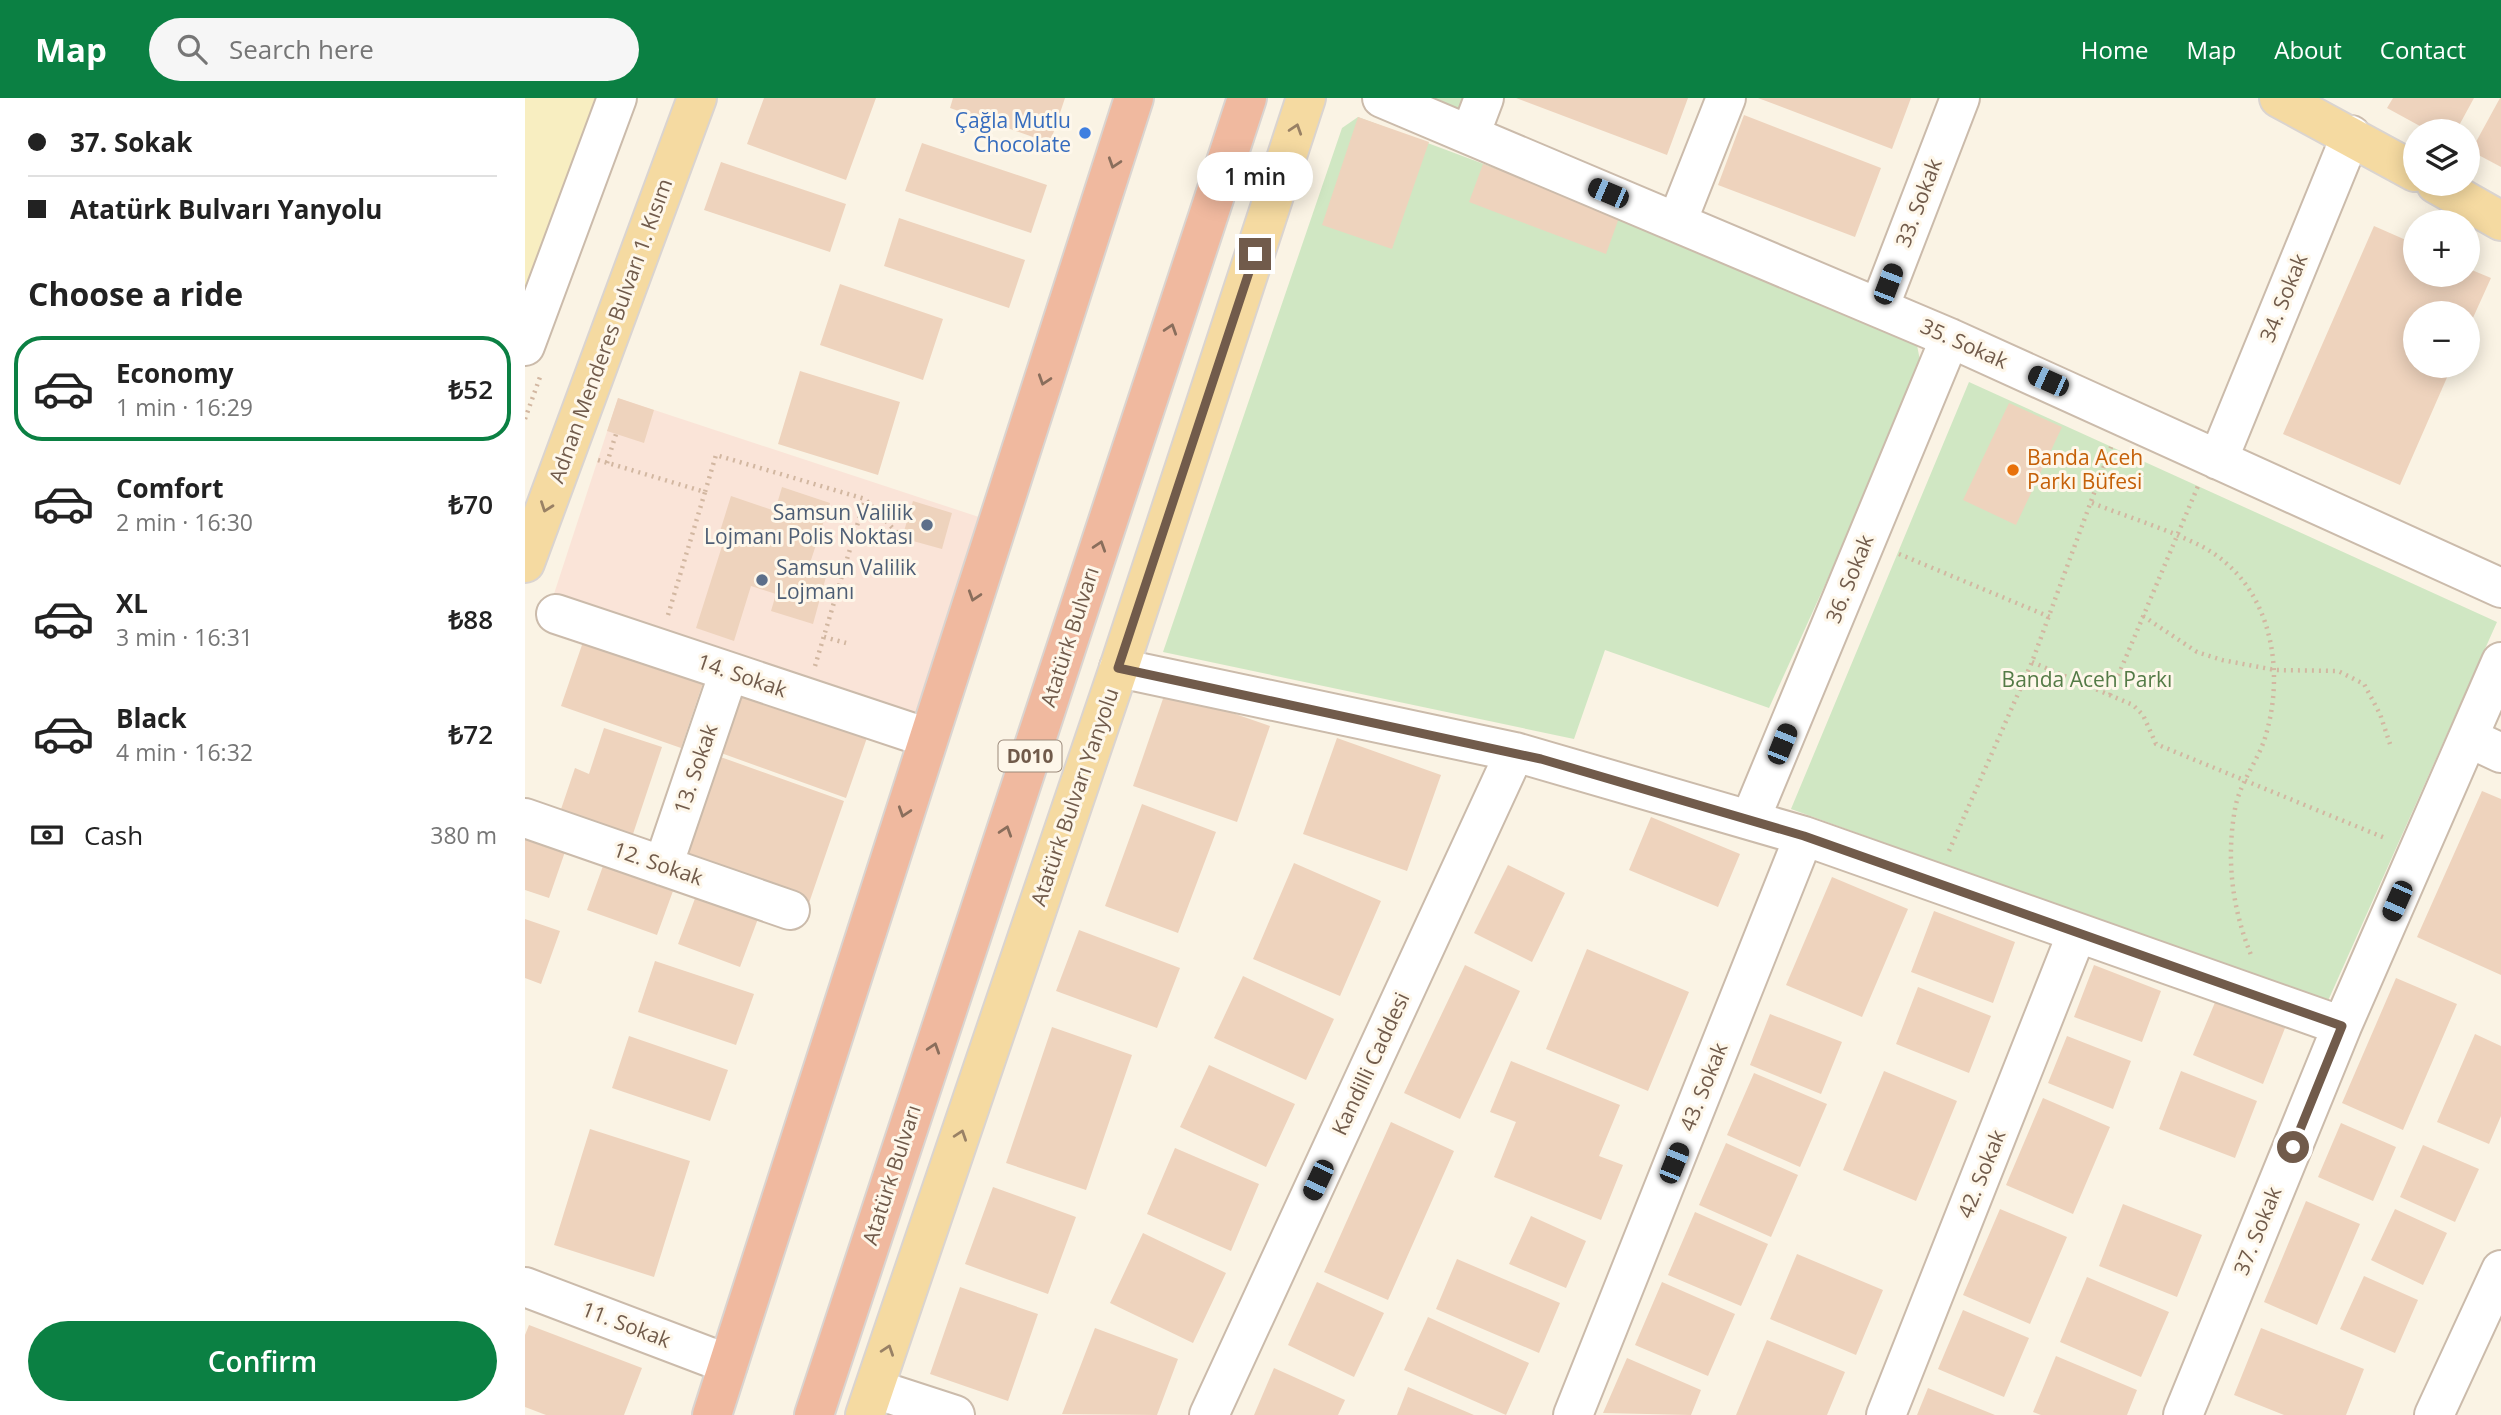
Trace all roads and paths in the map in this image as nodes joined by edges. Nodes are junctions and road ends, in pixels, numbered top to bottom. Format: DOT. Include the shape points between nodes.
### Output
graph roads {
  1 [pos="617,98"];
  2 [pos="697,98"];
  3 [pos="1134,98"];
  4 [pos="1247,98"];
  5 [pos="1306,98"];
  6 [pos="1383,98"];
  7 [pos="1484,98"];
  8 [pos="1726,98"];
  9 [pos="1960,98"];
  10 [pos="2279,98"];
  11 [pos="1470,135"];
  12 [pos="2351,135"];
  13 [pos="2403,165"];
  14 [pos="2457,196"];
  15 [pos="2501,221"];
  16 [pos="1677,222"];
  17 [pos="1879,308"];
  18 [pos="1950,338"];
  19 [pos="525,346"];
  20 [pos="2121,414"];
  21 [pos="616,435"];
  22 [pos="567,450"];
  23 [pos="2214,458"];
  24 [pos="607,463"];
  25 [pos="705,492"];
  26 [pos="865,499"];
  27 [pos="2092,503"];
  28 [pos="2177,537"];
  29 [pos="902,538"];
  30 [pos="1866,540"];
  31 [pos="525,564"];
  32 [pos="2501,587"];
  33 [pos="556,614"];
  34 [pos="2143,615"];
  35 [pos="667,617"];
  36 [pos="2050,617"];
  37 [pos="823,637"];
  38 [pos="846,643"];
  39 [pos="2032,662"];
  40 [pos="2501,662"];
  41 [pos="1118,668"];
  42 [pos="2275,670"];
  43 [pos="729,672"];
  44 [pos="812,675"];
  45 [pos="2110,695"];
  46 [pos="927,738"];
  47 [pos="2390,744"];
  48 [pos="2485,745"];
  49 [pos="1515,752"];
  50 [pos="2246,781"];
  51 [pos="525,818"];
  52 [pos="1750,820"];
  53 [pos="1804,836"];
  54 [pos="2419,852"];
  55 [pos="663,866"];
  56 [pos="1936,881"];
  57 [pos="790,910"];
  58 [pos="2077,933"];
  59 [pos="2268,998"];
  60 [pos="2342,1026"];
  61 [pos="2501,1270"];
  62 [pos="525,1287"];
  63 [pos="728,1364"];
  64 [pos="870,1402"];
  65 [pos="712,1415"];
  66 [pos="814,1415"];
  67 [pos="955,1415"];
  68 [pos="1209,1415"];
  69 [pos="1573,1415"];
  70 [pos="1886,1415"];
  71 [pos="2183,1415"];
  72 [pos="2434,1415"];
  1 -- 19 [label="street"];
  2 -- 22 [label="main road, Adnan Menderes Bulvarı 1. Kısım"];
  3 -- 46 [label="highway, one-way"];
  66 -- 4 [label="highway, Atatürk Bulvarı / D010, one-way"];
  41 -- 5 [label="main road, Atatürk Bulvarı Yanyolu, one-way"];
  6 -- 11 [label="street, 35. Sokak"];
  7 -- 11 [label="street"];
  8 -- 16 [label="street"];
  9 -- 17 [label="street, 33. Sokak"];
  10 -- 12 [label="main road"];
  11 -- 16 [label="street, 35. Sokak"];
  12 -- 13 [label="main road"];
  12 -- 23 [label="street, 34. Sokak"];
  14 -- 15 [label="main road"];
  16 -- 17 [label="street, 35. Sokak"];
  17 -- 18 [label="street, 35. Sokak"];
  18 -- 20 [label="street, 35. Sokak"];
  18 -- 30 [label="street, 36. Sokak"];
  20 -- 23 [label="street, 35. Sokak"];
  20 -- 27 [label="path"];
  21 -- 24 [label="path"];
  22 -- 24 [label="path"];
  22 -- 31 [label="main road, Adnan Menderes Bulvarı 1. Kısım, one-way"];
  23 -- 28 [label="path"];
  23 -- 32 [label="street, 35. Sokak"];
  24 -- 25 [label="path"];
  25 -- 26 [label="path" via="716,455"];
  25 -- 35 [label="path"];
  26 -- 29 [label="path"];
  26 -- 37 [label="path"];
  27 -- 28 [label="path"];
  27 -- 36 [label="path"];
  28 -- 34 [label="path"];
  28 -- 42 [label="path" via="2228,565 2252,593 2269,628"];
  30 -- 36 [label="path"];
  30 -- 52 [label="street, 36. Sokak"];
  33 -- 43 [label="street, 14. Sokak"];
  34 -- 42 [label="path" via="2197,652"];
  34 -- 45 [label="path"];
  36 -- 39 [label="path"];
  37 -- 38 [label="path"];
  37 -- 44 [label="path"];
  39 -- 45 [label="path"];
  39 -- 56 [label="path"];
  40 -- 48 [label="street, 37. Sokak"];
  41 -- 49 [label="street"];
  64 -- 41 [label="main road, Atatürk Bulvarı Yanyolu, one-way"];
  42 -- 47 [label="path" via="2338,671 2364,684"];
  42 -- 50 [label="path" via="2274,709"];
  43 -- 46 [label="street, 14. Sokak"];
  43 -- 55 [label="street, 13. Sokak"];
  45 -- 50 [label="path" via="2143,715 2156,744"];
  46 -- 63 [label="highway, one-way"];
  48 -- 54 [label="street, 37. Sokak"];
  49 -- 52 [label="street"];
  49 -- 68 [label="street, Kandilli Caddesi"];
  50 -- 54 [label="path"];
  50 -- 59 [label="path" via="2235,806 2232,897"];
  51 -- 55 [label="street, 12. Sokak"];
  52 -- 53 [label="street"];
  53 -- 56 [label="street"];
  53 -- 69 [label="street, 43. Sokak"];
  54 -- 60 [label="street, 37. Sokak"];
  55 -- 57 [label="street, 12. Sokak"];
  56 -- 58 [label="street"];
  58 -- 59 [label="street"];
  58 -- 70 [label="street, 42. Sokak"];
  59 -- 60 [label="street"];
  60 -- 71 [label="street, 37. Sokak"];
  61 -- 72 [label="street"];
  62 -- 63 [label="street, 11. Sokak"];
  63 -- 65 [label="highway"];
  64 -- 67 [label="street"];
}
